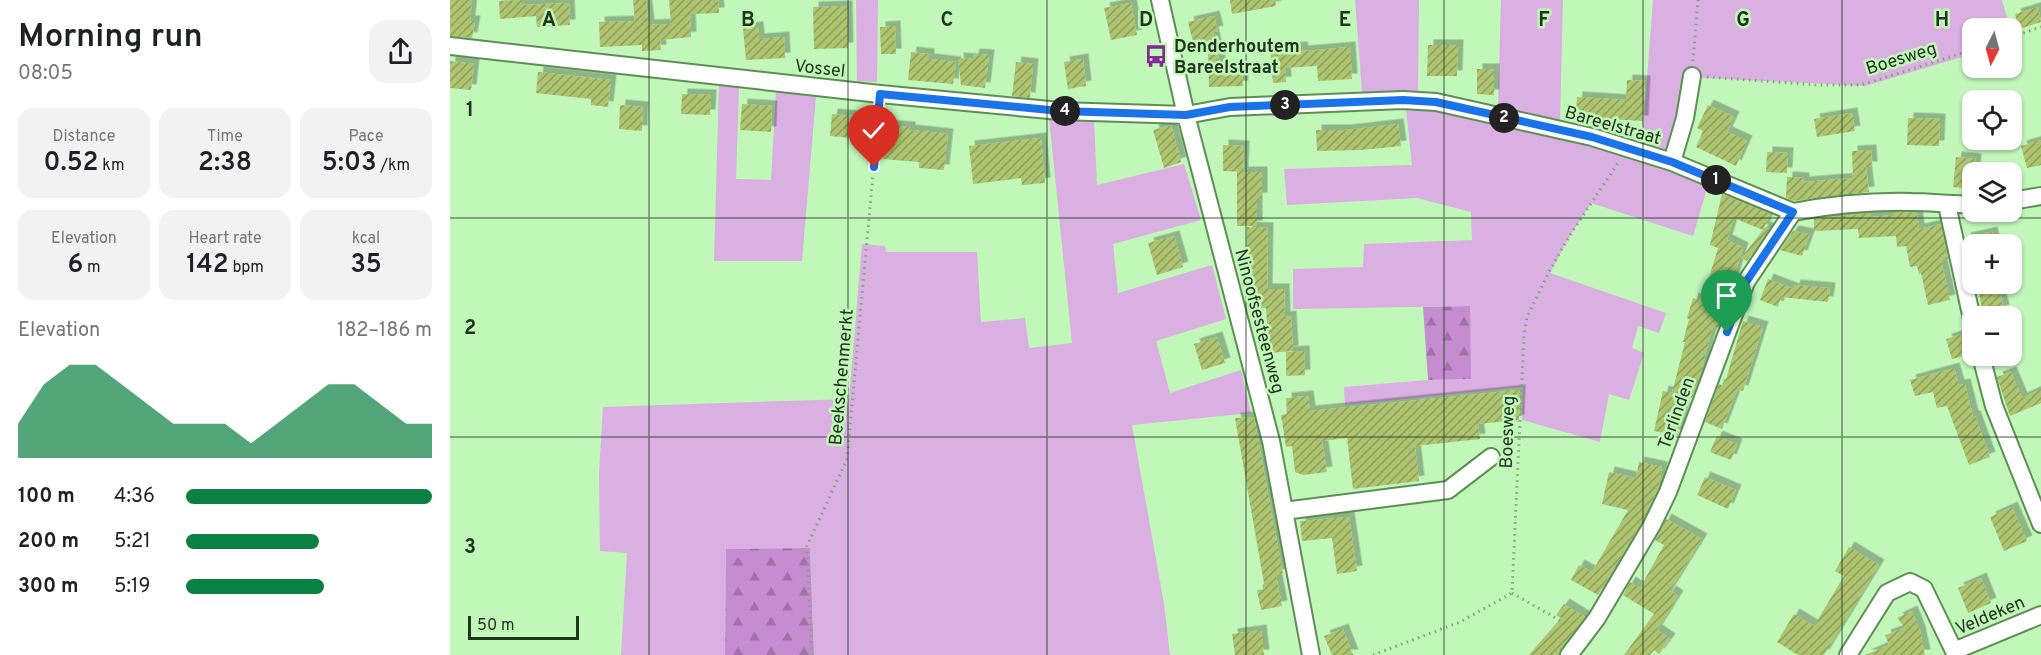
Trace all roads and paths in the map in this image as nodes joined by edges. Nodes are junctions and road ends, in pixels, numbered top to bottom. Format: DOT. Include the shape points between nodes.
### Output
graph roads {
  1 [pos="1160,0"];
  2 [pos="1698,0"];
  3 [pos="2041,27"];
  4 [pos="2022,34"];
  5 [pos="450,46"];
  6 [pos="1962,53"];
  7 [pos="1692,76"];
  8 [pos="880,94"];
  9 [pos="1186,115"];
  10 [pos="1627,148"];
  11 [pos="1672,162"];
  12 [pos="2041,196"];
  13 [pos="2022,199"];
  14 [pos="1962,204"];
  15 [pos="1947,205"];
  16 [pos="1793,212"];
  17 [pos="1969,306"];
  18 [pos="1984,366"];
  19 [pos="1491,457"];
  20 [pos="1284,511"];
  21 [pos="2041,524"];
  22 [pos="1512,593"];
  23 [pos="2041,615"];
  24 [pos="1585,635"];
  25 [pos="1954,653"];
  26 [pos="812,655"];
  27 [pos="1311,655"];
  28 [pos="1373,655"];
  29 [pos="1569,655"];
  30 [pos="1848,655"];
  1 -- 9 [label="street, Ninoofsesteenweg"];
  2 -- 7 [label="path"];
  3 -- 4 [label="path"];
  5 -- 8 [label="street, Vossel"];
  6 -- 7 [label="path, Boesweg" via="1861,85"];
  7 -- 11 [label="street, Bareelstraat"];
  8 -- 9 [label="street, Vossel" via="1060,111"];
  8 -- 26 [label="path, Beekschenmerkt" via="847,459 807,546"];
  9 -- 10 [label="street, Bareelstraat" via="1230,107 1436,102"];
  9 -- 20 [label="street, Ninoofsesteenweg" via="1271,441"];
  10 -- 11 [label="street, Bareelstraat"];
  10 -- 22 [label="path, Boesweg" via="1568,238 1527,317"];
  11 -- 16 [label="street, Bareelstraat"];
  12 -- 13 [label="street"];
  14 -- 15 [label="street"];
  15 -- 16 [label="street" via="1912,202"];
  15 -- 17 [label="street"];
  16 -- 24 [label="street, Terlinden" via="1746,282 1668,492 1652,525"];
  18 -- 21 [label="street" via="1994,406"];
  19 -- 20 [label="street" via="1448,490"];
  20 -- 27 [label="street, Ninoofsesteenweg"];
  22 -- 24 [label="path"];
  22 -- 28 [label="path" via="1460,622"];
  23 -- 25 [label="street, Veldeken"];
  24 -- 29 [label="street, Terlinden"];
  25 -- 30 [label="street, Veldeken" via="1924,590 1910,582 1887,593"];
}
